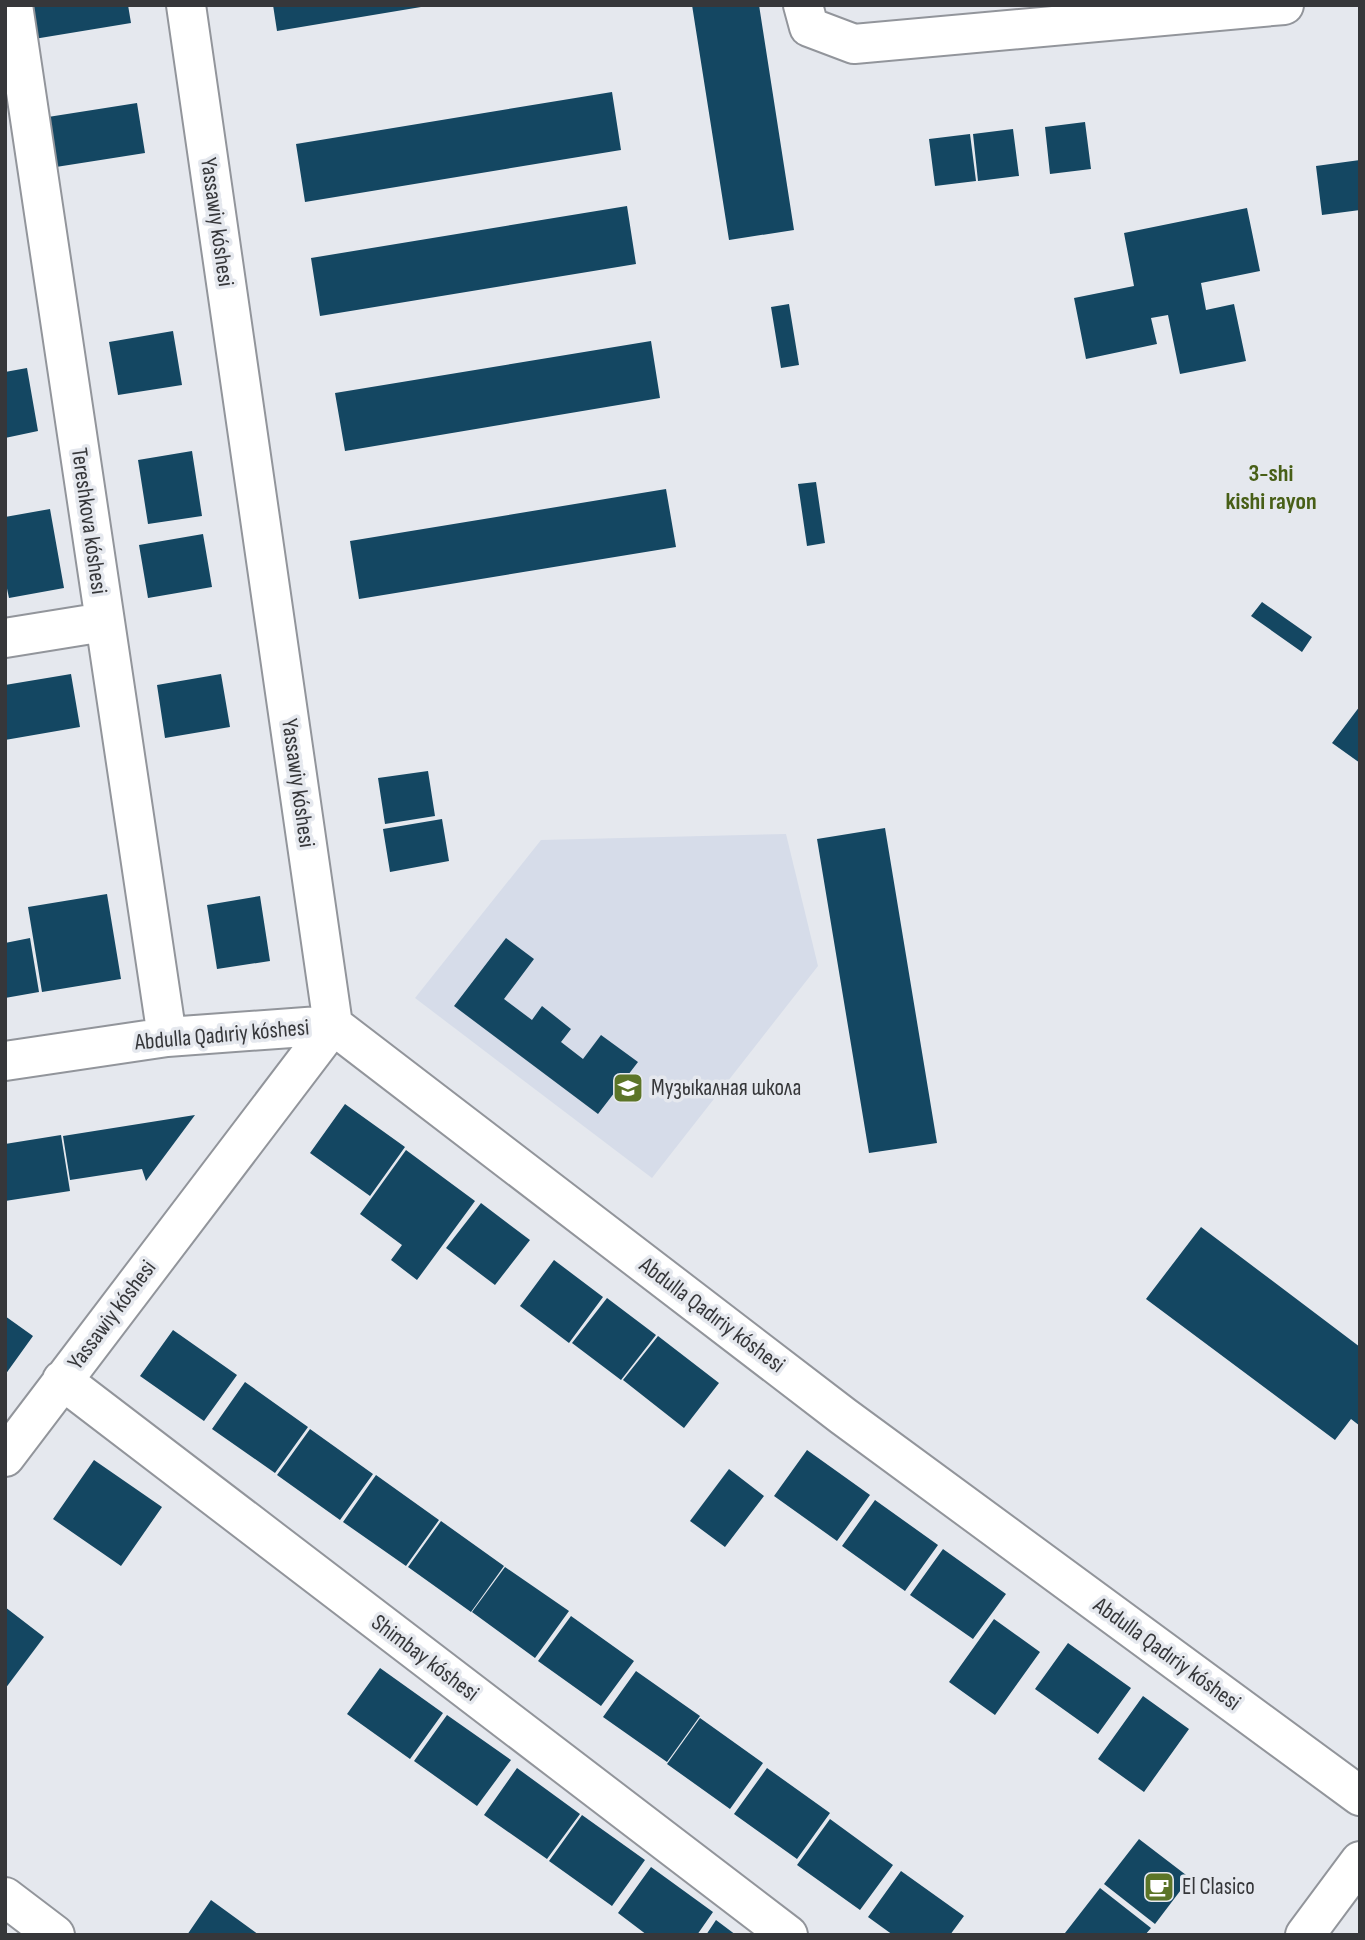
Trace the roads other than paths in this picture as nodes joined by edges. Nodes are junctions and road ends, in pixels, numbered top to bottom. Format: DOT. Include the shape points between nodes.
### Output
graph roads {
  1 [pos="13,5"];
  2 [pos="186,5"];
  3 [pos="803,5"];
  4 [pos="1284,5"];
  5 [pos="104,622"];
  6 [pos="5,638"];
  7 [pos="333,1025"];
  8 [pos="167,1037"];
  9 [pos="5,1061"];
  10 [pos="62,1380"];
  11 [pos="5,1457"];
  12 [pos="1360,1796"];
  13 [pos="1360,1861"];
  14 [pos="5,1897"];
  15 [pos="55,1935"];
  16 [pos="788,1935"];
  17 [pos="1305,1935"];
  1 -- 5 [label="street, Tereshkova kóshesi"];
  2 -- 7 [label="street, Yassawiy kóshesi"];
  3 -- 4 [label="street" via="809,27 854,44"];
  5 -- 6 [label="street"];
  5 -- 8 [label="street, Tereshkova kóshesi"];
  7 -- 8 [label="street, Abdulla Qadıriy kóshesi"];
  7 -- 10 [label="street, Yassawiy kóshesi"];
  7 -- 12 [label="street, Abdulla Qadıriy kóshesi" via="843,1416"];
  8 -- 9 [label="street, Abdulla Qadıriy kóshesi"];
  10 -- 11 [label="street, Yassawiy kóshesi"];
  10 -- 16 [label="street, Shimbay kóshesi"];
  13 -- 17 [label="street"];
  14 -- 15 [label="street"];
}
